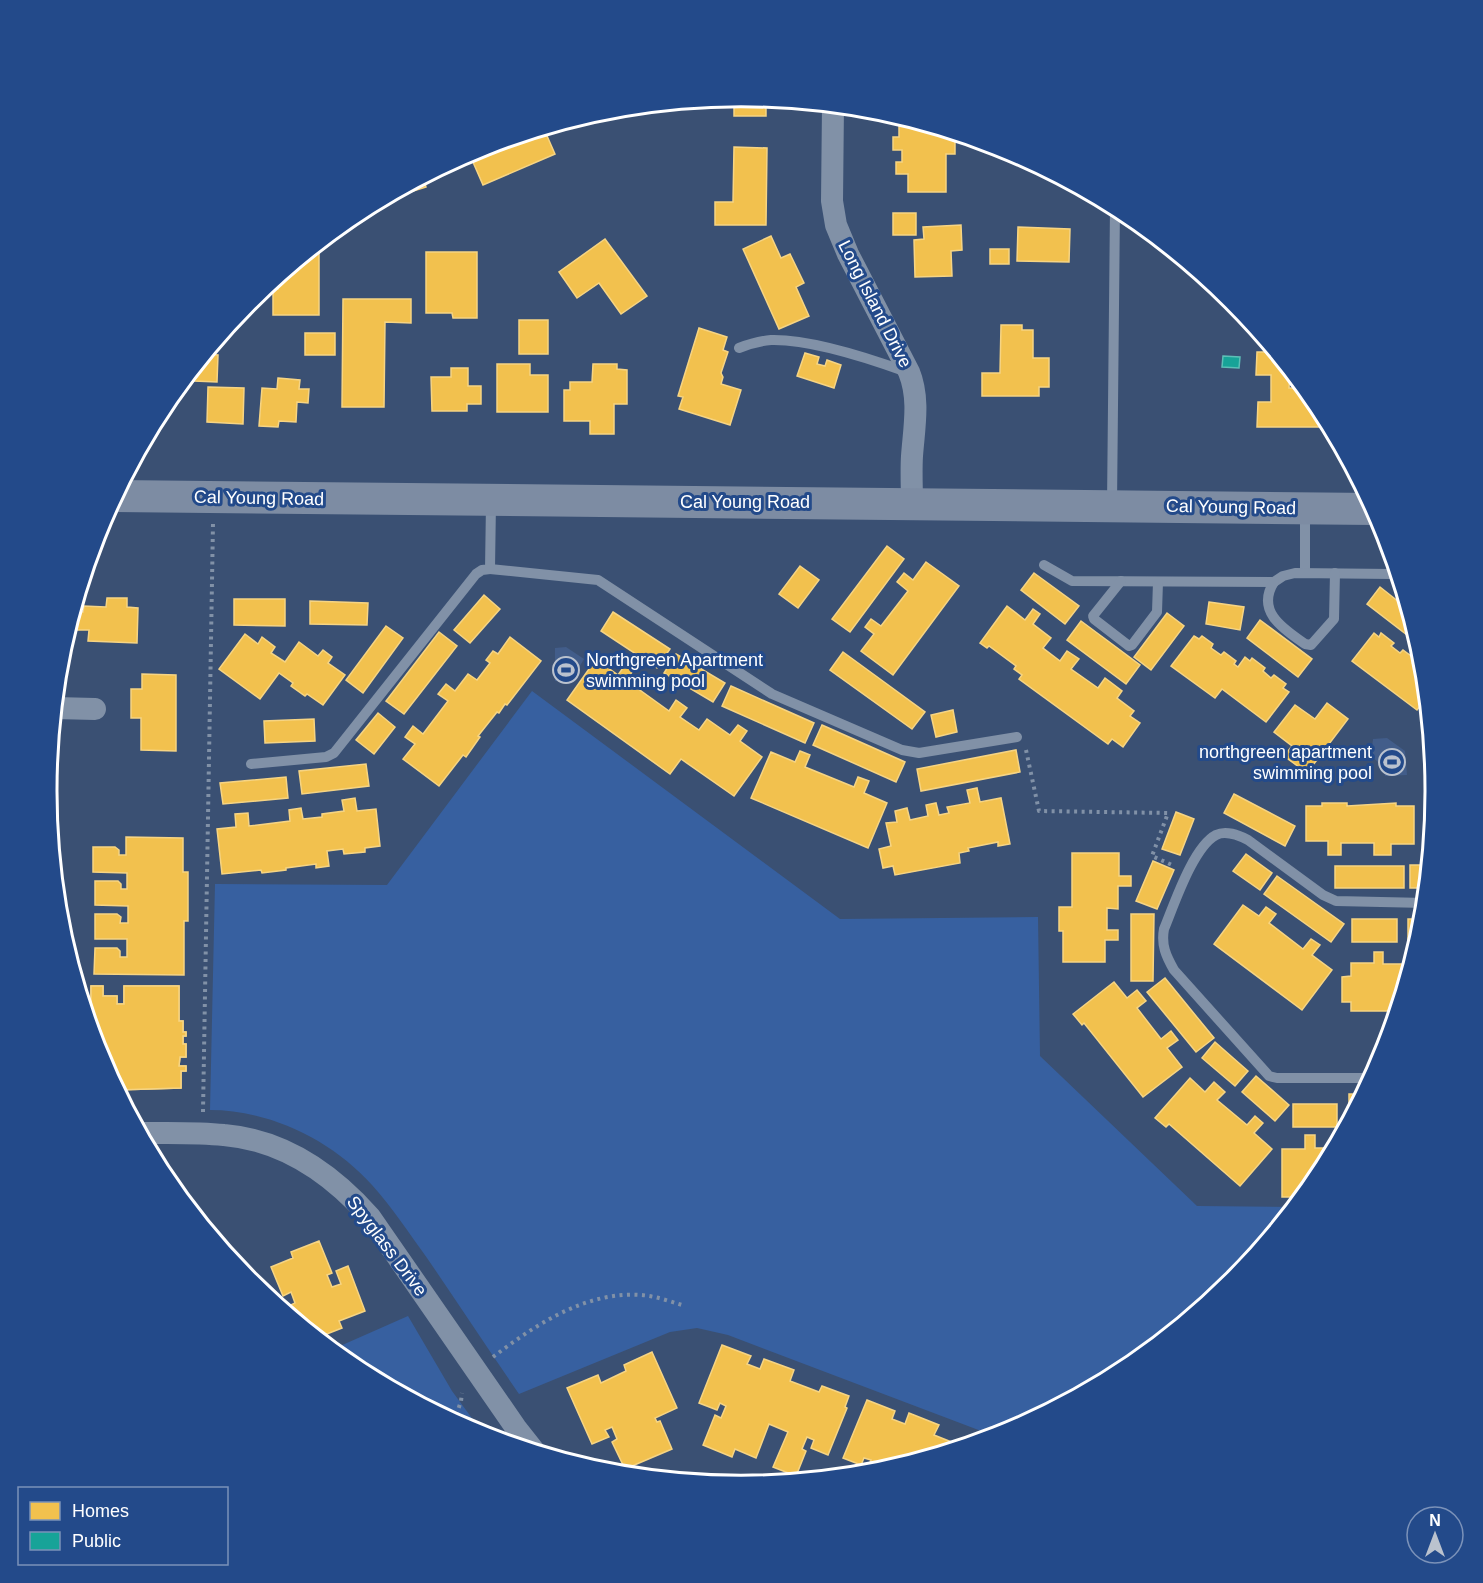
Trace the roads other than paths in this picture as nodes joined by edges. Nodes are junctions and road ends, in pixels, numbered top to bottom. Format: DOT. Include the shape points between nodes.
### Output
graph roads {
  1 [pos="833,113"];
  2 [pos="1115,218"];
  3 [pos="739,348"];
  4 [pos="909,372"];
  5 [pos="125,496"];
  6 [pos="491,500"];
  7 [pos="912,503"];
  8 [pos="1112,505"];
  9 [pos="1305,508"];
  10 [pos="1364,508"];
  11 [pos="1044,565"];
  12 [pos="490,569"];
  13 [pos="1305,573"];
  14 [pos="1335,573"];
  15 [pos="1391,574"];
  16 [pos="1121,581"];
  17 [pos="1158,582"];
  18 [pos="1274,582"];
  19 [pos="62,708"];
  20 [pos="95,709"];
  21 [pos="1017,737"];
  22 [pos="251,764"];
  23 [pos="1417,903"];
  24 [pos="1362,1078"];
  25 [pos="149,1133"];
  26 [pos="528,1442"];
  1 -- 4 [label="street, Long Island Drive" via="832,201 836,225"];
  2 -- 8 [label="lane"];
  3 -- 4 [label="lane" via="772,340 808,345"];
  4 -- 7 [label="street, Long Island Drive" via="916,401"];
  5 -- 6 [label="main road, Cal Young Road"];
  6 -- 7 [label="main road, Cal Young Road"];
  6 -- 12 [label="lane"];
  7 -- 8 [label="main road, Cal Young Road"];
  8 -- 9 [label="main road, Cal Young Road"];
  9 -- 10 [label="main road, Cal Young Road"];
  9 -- 13 [label="lane"];
  11 -- 16 [label="lane" via="1069,580"];
  12 -- 21 [label="lane" via="597,580 766,690 902,750 919,753"];
  12 -- 22 [label="lane" via="476,574 334,753"];
  13 -- 14 [label="lane"];
  13 -- 18 [label="lane" via="1291,573"];
  14 -- 15 [label="lane"];
  14 -- 18 [label="lane" via="1335,619 1311,645 1273,618 1269,597"];
  16 -- 17 [label="lane"];
  16 -- 17 [label="lane" via="1093,616 1129,646 1157,614"];
  17 -- 18 [label="lane"];
  19 -- 20 [label="street"];
  23 -- 24 [label="lane" via="1336,901 1248,840 1228,833 1217,835 1199,850 1163,934 1164,952 1174,970 1269,1076"];
  25 -- 26 [label="street, Spyglass Drive" via="244,1137 287,1151 329,1176 370,1216"];
}
